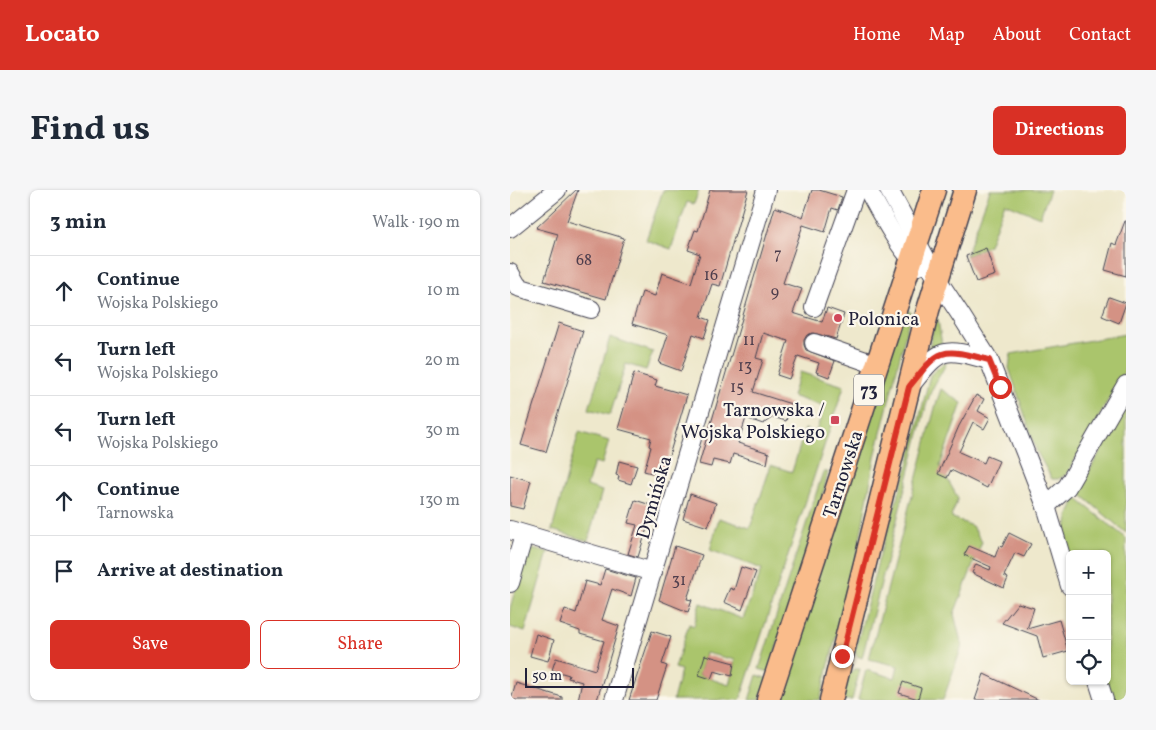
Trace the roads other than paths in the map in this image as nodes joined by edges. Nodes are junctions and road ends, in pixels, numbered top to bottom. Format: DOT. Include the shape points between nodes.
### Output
graph roads {
  1 [pos="557,190"];
  2 [pos="766,190"];
  3 [pos="856,190"];
  4 [pos="868,190"];
  5 [pos="889,190"];
  6 [pos="934,190"];
  7 [pos="965,190"];
  8 [pos="510,228"];
  9 [pos="915,251"];
  10 [pos="510,273"];
  11 [pos="937,279"];
  12 [pos="814,307"];
  13 [pos="591,309"];
  14 [pos="814,343"];
  15 [pos="989,360"];
  16 [pos="878,365"];
  17 [pos="1126,385"];
  18 [pos="909,387"];
  19 [pos="1046,506"];
  20 [pos="517,532"];
  21 [pos="653,572"];
  22 [pos="1066,573"];
  23 [pos="510,582"];
  24 [pos="1099,685"];
  25 [pos="614,700"];
  26 [pos="768,700"];
  27 [pos="831,700"];
  28 [pos="1104,700"];
  1 -- 8 [label="street"];
  2 -- 21 [label="street, Dymińska"];
  3 -- 12 [label="street"];
  4 -- 9 [label="street" via="885,220"];
  5 -- 9 [label="street"];
  6 -- 9 [label="main road, Tarnowska / 73"];
  7 -- 11 [label="main road, 73"];
  9 -- 11 [label="street"];
  9 -- 16 [label="main road, Tarnowska / 73"];
  10 -- 13 [label="street" via="518,287"];
  11 -- 15 [label="street"];
  11 -- 18 [label="main road, 73"];
  14 -- 16 [label="street"];
  15 -- 18 [label="street" via="958,352 944,353 929,362"];
  15 -- 19 [label="street"];
  16 -- 26 [label="main road, Tarnowska / 73"];
  17 -- 19 [label="street" via="1067,487"];
  18 -- 27 [label="main road, 73"];
  19 -- 22 [label="street"];
  20 -- 21 [label="street"];
  20 -- 23 [label="street"];
  21 -- 25 [label="street, Dymińska"];
  24 -- 28 [label="street"];
}
